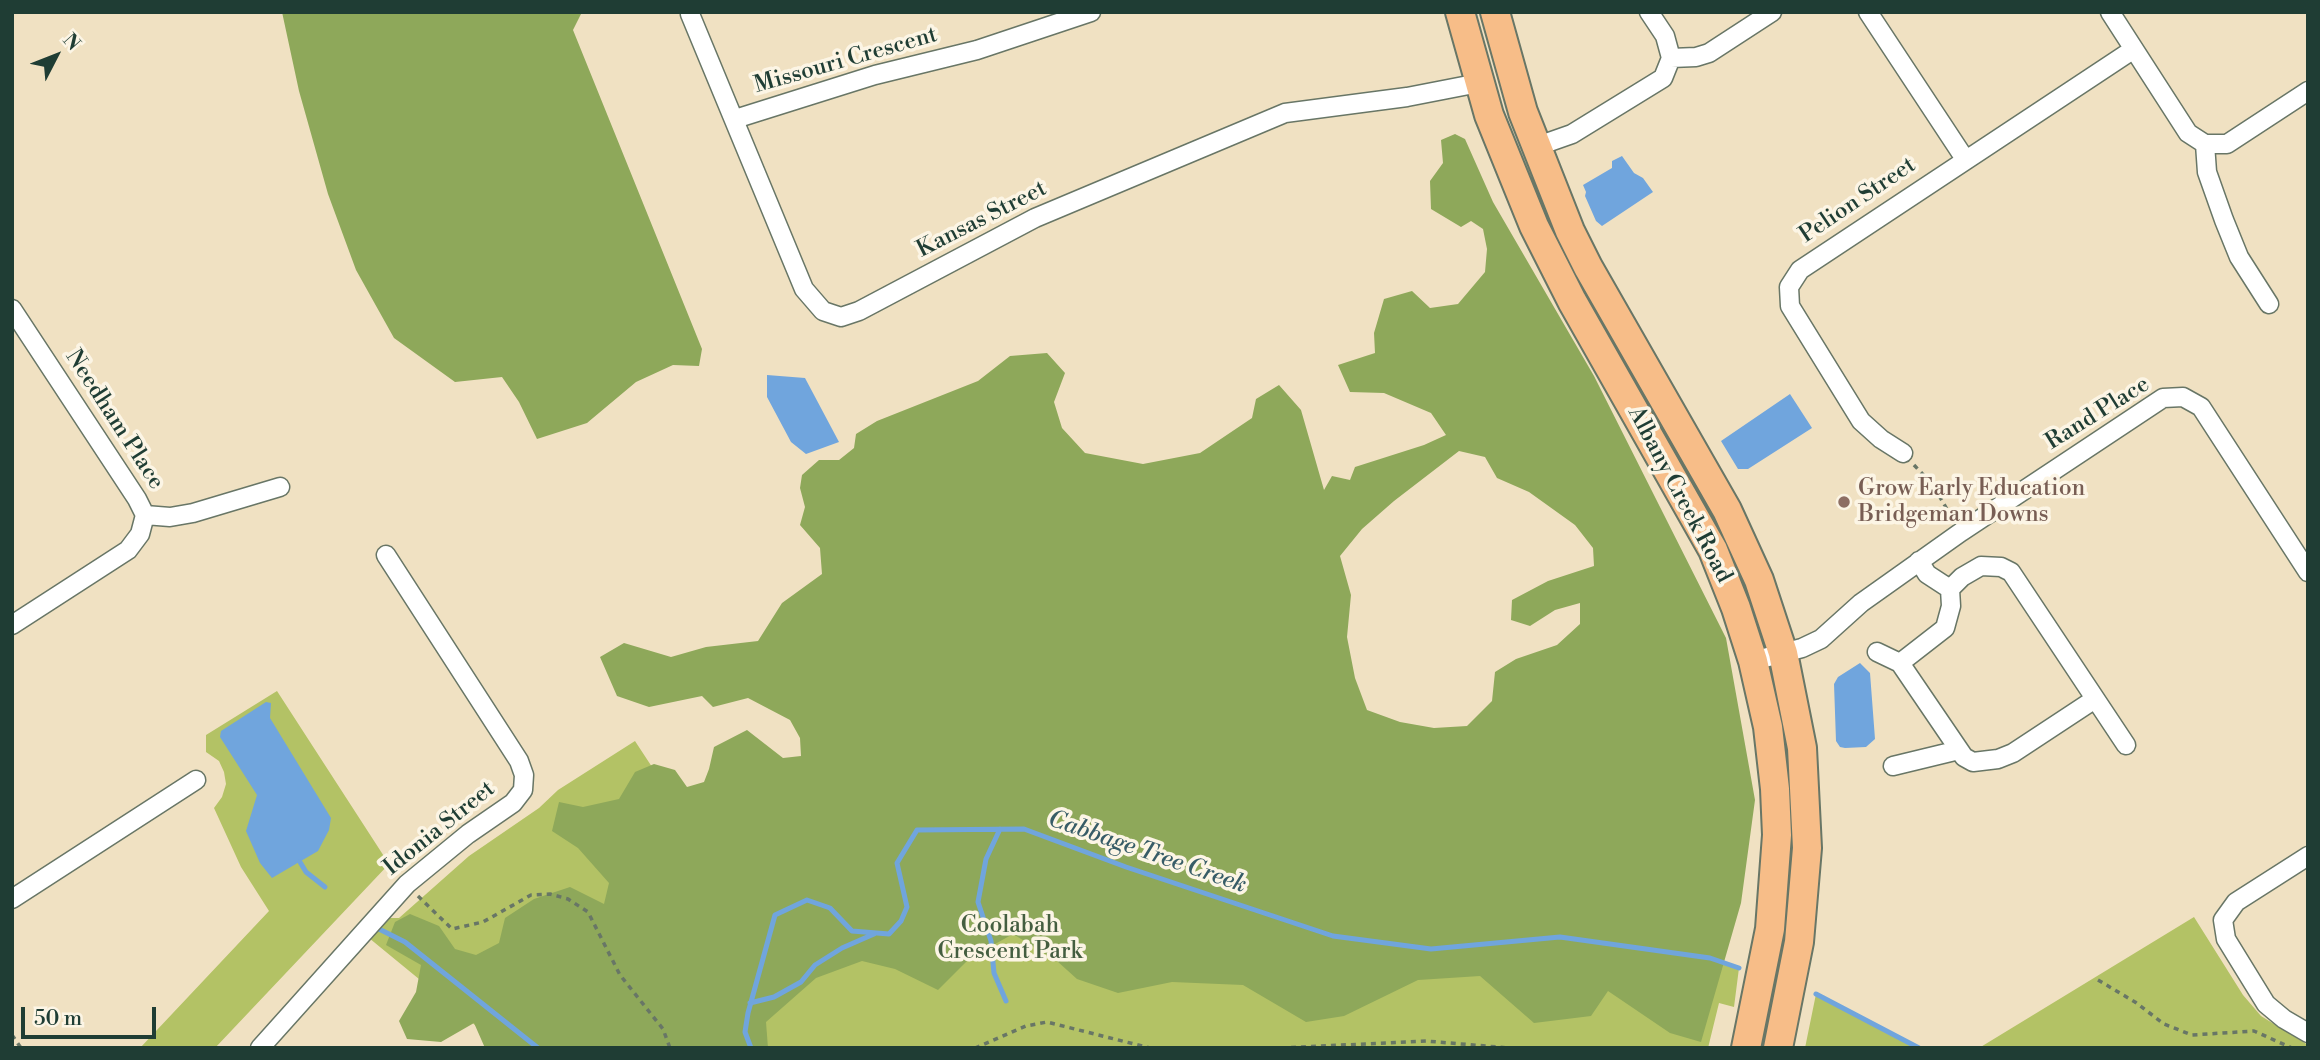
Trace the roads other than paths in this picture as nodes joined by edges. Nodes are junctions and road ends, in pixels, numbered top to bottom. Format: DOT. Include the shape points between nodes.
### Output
graph roads {
  1 [pos="1091,12"];
  2 [pos="1461,12"];
  3 [pos="1495,12"];
  4 [pos="1648,12"];
  5 [pos="1772,12"];
  6 [pos="1868,12"];
  7 [pos="2110,12"];
  8 [pos="690,14"];
  9 [pos="2134,49"];
  10 [pos="1671,58"];
  11 [pos="1479,83"];
  12 [pos="2308,91"];
  13 [pos="735,119"];
  14 [pos="2205,144"];
  15 [pos="1535,147"];
  16 [pos="1965,159"];
  17 [pos="2269,304"];
  18 [pos="12,309"];
  19 [pos="1903,453"];
  20 [pos="280,487"];
  21 [pos="145,516"];
  22 [pos="386,555"];
  23 [pos="1919,561"];
  24 [pos="2308,572"];
  25 [pos="1950,589"];
  26 [pos="12,625"];
  27 [pos="1877,652"];
  28 [pos="1783,653"];
  29 [pos="1753,662"];
  30 [pos="1900,663"];
  31 [pos="2095,699"];
  32 [pos="2126,745"];
  33 [pos="1959,750"];
  34 [pos="1893,766"];
  35 [pos="196,780"];
  36 [pos="2308,856"];
  37 [pos="12,899"];
  38 [pos="2308,1033"];
  39 [pos="260,1048"];
  40 [pos="1746,1048"];
  41 [pos="1778,1048"];
  1 -- 13 [label="street, Missouri Crescent"];
  2 -- 11 [label="main road, Albany Creek Road"];
  3 -- 15 [label="main road, Albany Creek Road"];
  4 -- 10 [label="street" via="1665,36"];
  5 -- 10 [label="street" via="1709,52"];
  6 -- 16 [label="street"];
  7 -- 9 [label="street"];
  8 -- 13 [label="street, Kansas Street"];
  9 -- 14 [label="street" via="2188,133"];
  9 -- 16 [label="street, Pelion Street"];
  10 -- 15 [label="street" via="1663,78 1572,134"];
  11 -- 13 [label="street, Kansas Street" via="1285,113 1035,218 841,317 823,311 804,289"];
  11 -- 29 [label="main road, Albany Creek Road" via="1534,226 1713,550"];
  12 -- 14 [label="street" via="2227,144"];
  14 -- 17 [label="street" via="2207,172 2224,220 2239,257"];
  15 -- 28 [label="main road, Albany Creek Road" via="1588,267 1740,537"];
  16 -- 19 [label="street, Pelion Street" via="1800,270 1789,287 1790,306 1861,421"];
  18 -- 21 [label="street, Needham Place"];
  20 -- 21 [label="street" via="193,513"];
  21 -- 26 [label="street, Needham Place" via="140,534 128,550"];
  22 -- 39 [label="street, Idonia Street" via="519,761 523,790 513,803 407,884"];
  23 -- 24 [label="street, Rand Place" via="2163,398 2183,397 2201,407"];
  23 -- 25 [label="street" via="1927,574"];
  23 -- 28 [label="street, Rand Place" via="1821,639"];
  25 -- 30 [label="street" via="1945,628"];
  25 -- 31 [label="street" via="1981,566 2011,572"];
  27 -- 30 [label="street"];
  28 -- 29 [label="street, Rand Place"];
  28 -- 41 [label="main road, Albany Creek Road" via="1802,748 1807,848 1799,942"];
  29 -- 40 [label="main road, Albany Creek Road" via="1771,748 1777,854 1768,940"];
  30 -- 33 [label="street"];
  31 -- 32 [label="street"];
  31 -- 33 [label="street" via="1998,759 1973,762"];
  33 -- 34 [label="street"];
  35 -- 37 [label="street"];
  36 -- 38 [label="street" via="2236,902 2223,920 2226,939 2266,1004"];
}
